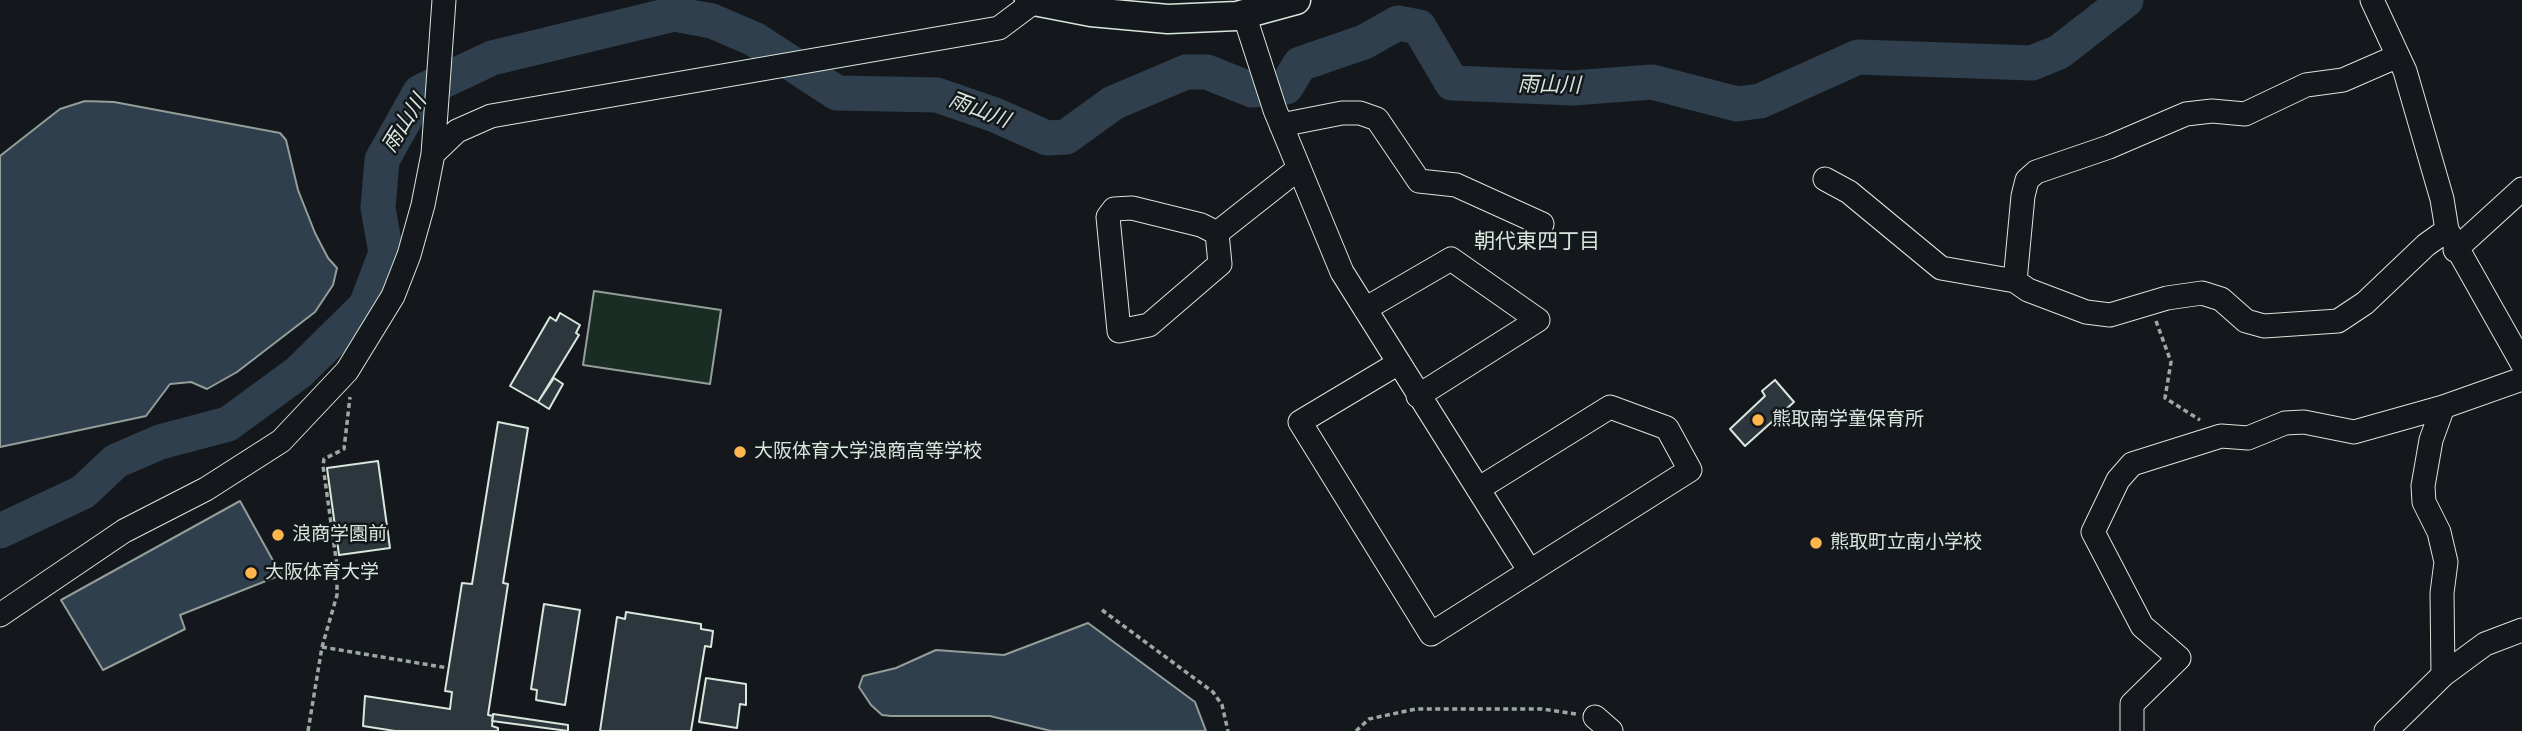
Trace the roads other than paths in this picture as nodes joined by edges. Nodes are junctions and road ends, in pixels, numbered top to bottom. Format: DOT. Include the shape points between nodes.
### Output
graph roads {
  1 [pos="444,0"];
  2 [pos="2372,0"];
  3 [pos="1032,1"];
  4 [pos="1281,1"];
  5 [pos="1244,14"];
  6 [pos="2398,56"];
  7 [pos="1278,118"];
  8 [pos="433,154"];
  9 [pos="1298,170"];
  10 [pos="1825,179"];
  11 [pos="2522,189"];
  12 [pos="1542,224"];
  13 [pos="1217,233"];
  14 [pos="2451,240"];
  15 [pos="2015,281"];
  16 [pos="1365,309"];
  17 [pos="2522,363"];
  18 [pos="1397,364"];
  19 [pos="2522,379"];
  20 [pos="1418,396"];
  21 [pos="2443,407"];
  22 [pos="1478,489"];
  23 [pos="1530,570"];
  24 [pos="0,615"];
  25 [pos="2522,630"];
  26 [pos="2443,675"];
  27 [pos="2132,731"];
  28 [pos="2386,731"];
  1 -- 8 [label="street"];
  2 -- 6 [label="street"];
  3 -- 5 [label="main road" via="1168,19"];
  3 -- 8 [label="street" via="999,28 491,116 457,131"];
  4 -- 5 [label="main road"];
  5 -- 7 [label="street"];
  6 -- 14 [label="street"];
  6 -- 15 [label="street" via="2343,80 2306,85 2245,114 2186,114 2036,172 2027,180 2023,196"];
  7 -- 9 [label="street"];
  7 -- 12 [label="street" via="1360,113 1377,120 1419,181 1456,185"];
  8 -- 24 [label="street" via="409,255 393,296 347,371 281,441 205,489 124,531"];
  9 -- 13 [label="street"];
  9 -- 16 [label="street" via="1342,272"];
  10 -- 15 [label="street" via="1849,192 1941,268"];
  11 -- 14 [label="street"];
  13 -- 13 [label="street" via="1220,264 1149,325 1119,331 1108,217 1114,209 1132,208"];
  14 -- 15 [label="street" via="2426,245 2365,303 2339,321 2264,326 2246,321 2221,299 2202,293 2110,315 2086,312"];
  14 -- 17 [label="street"];
  16 -- 18 [label="street"];
  16 -- 20 [label="street" via="1451,259 1538,320"];
  18 -- 20 [label="street"];
  18 -- 23 [label="street" via="1300,422 1431,634"];
  19 -- 21 [label="street"];
  20 -- 22 [label="street"];
  21 -- 26 [label="street" via="2431,440 2423,486 2424,502 2439,532 2446,562"];
  21 -- 27 [label="street" via="2354,432 2285,423 2248,438 2221,436 2132,464 2118,480 2093,532 2143,626 2179,658 2133,704"];
  22 -- 23 [label="street"];
  22 -- 23 [label="street" via="1610,407 1667,428 1690,470"];
  25 -- 26 [label="street" via="2485,644"];
  26 -- 28 [label="street"];
}
